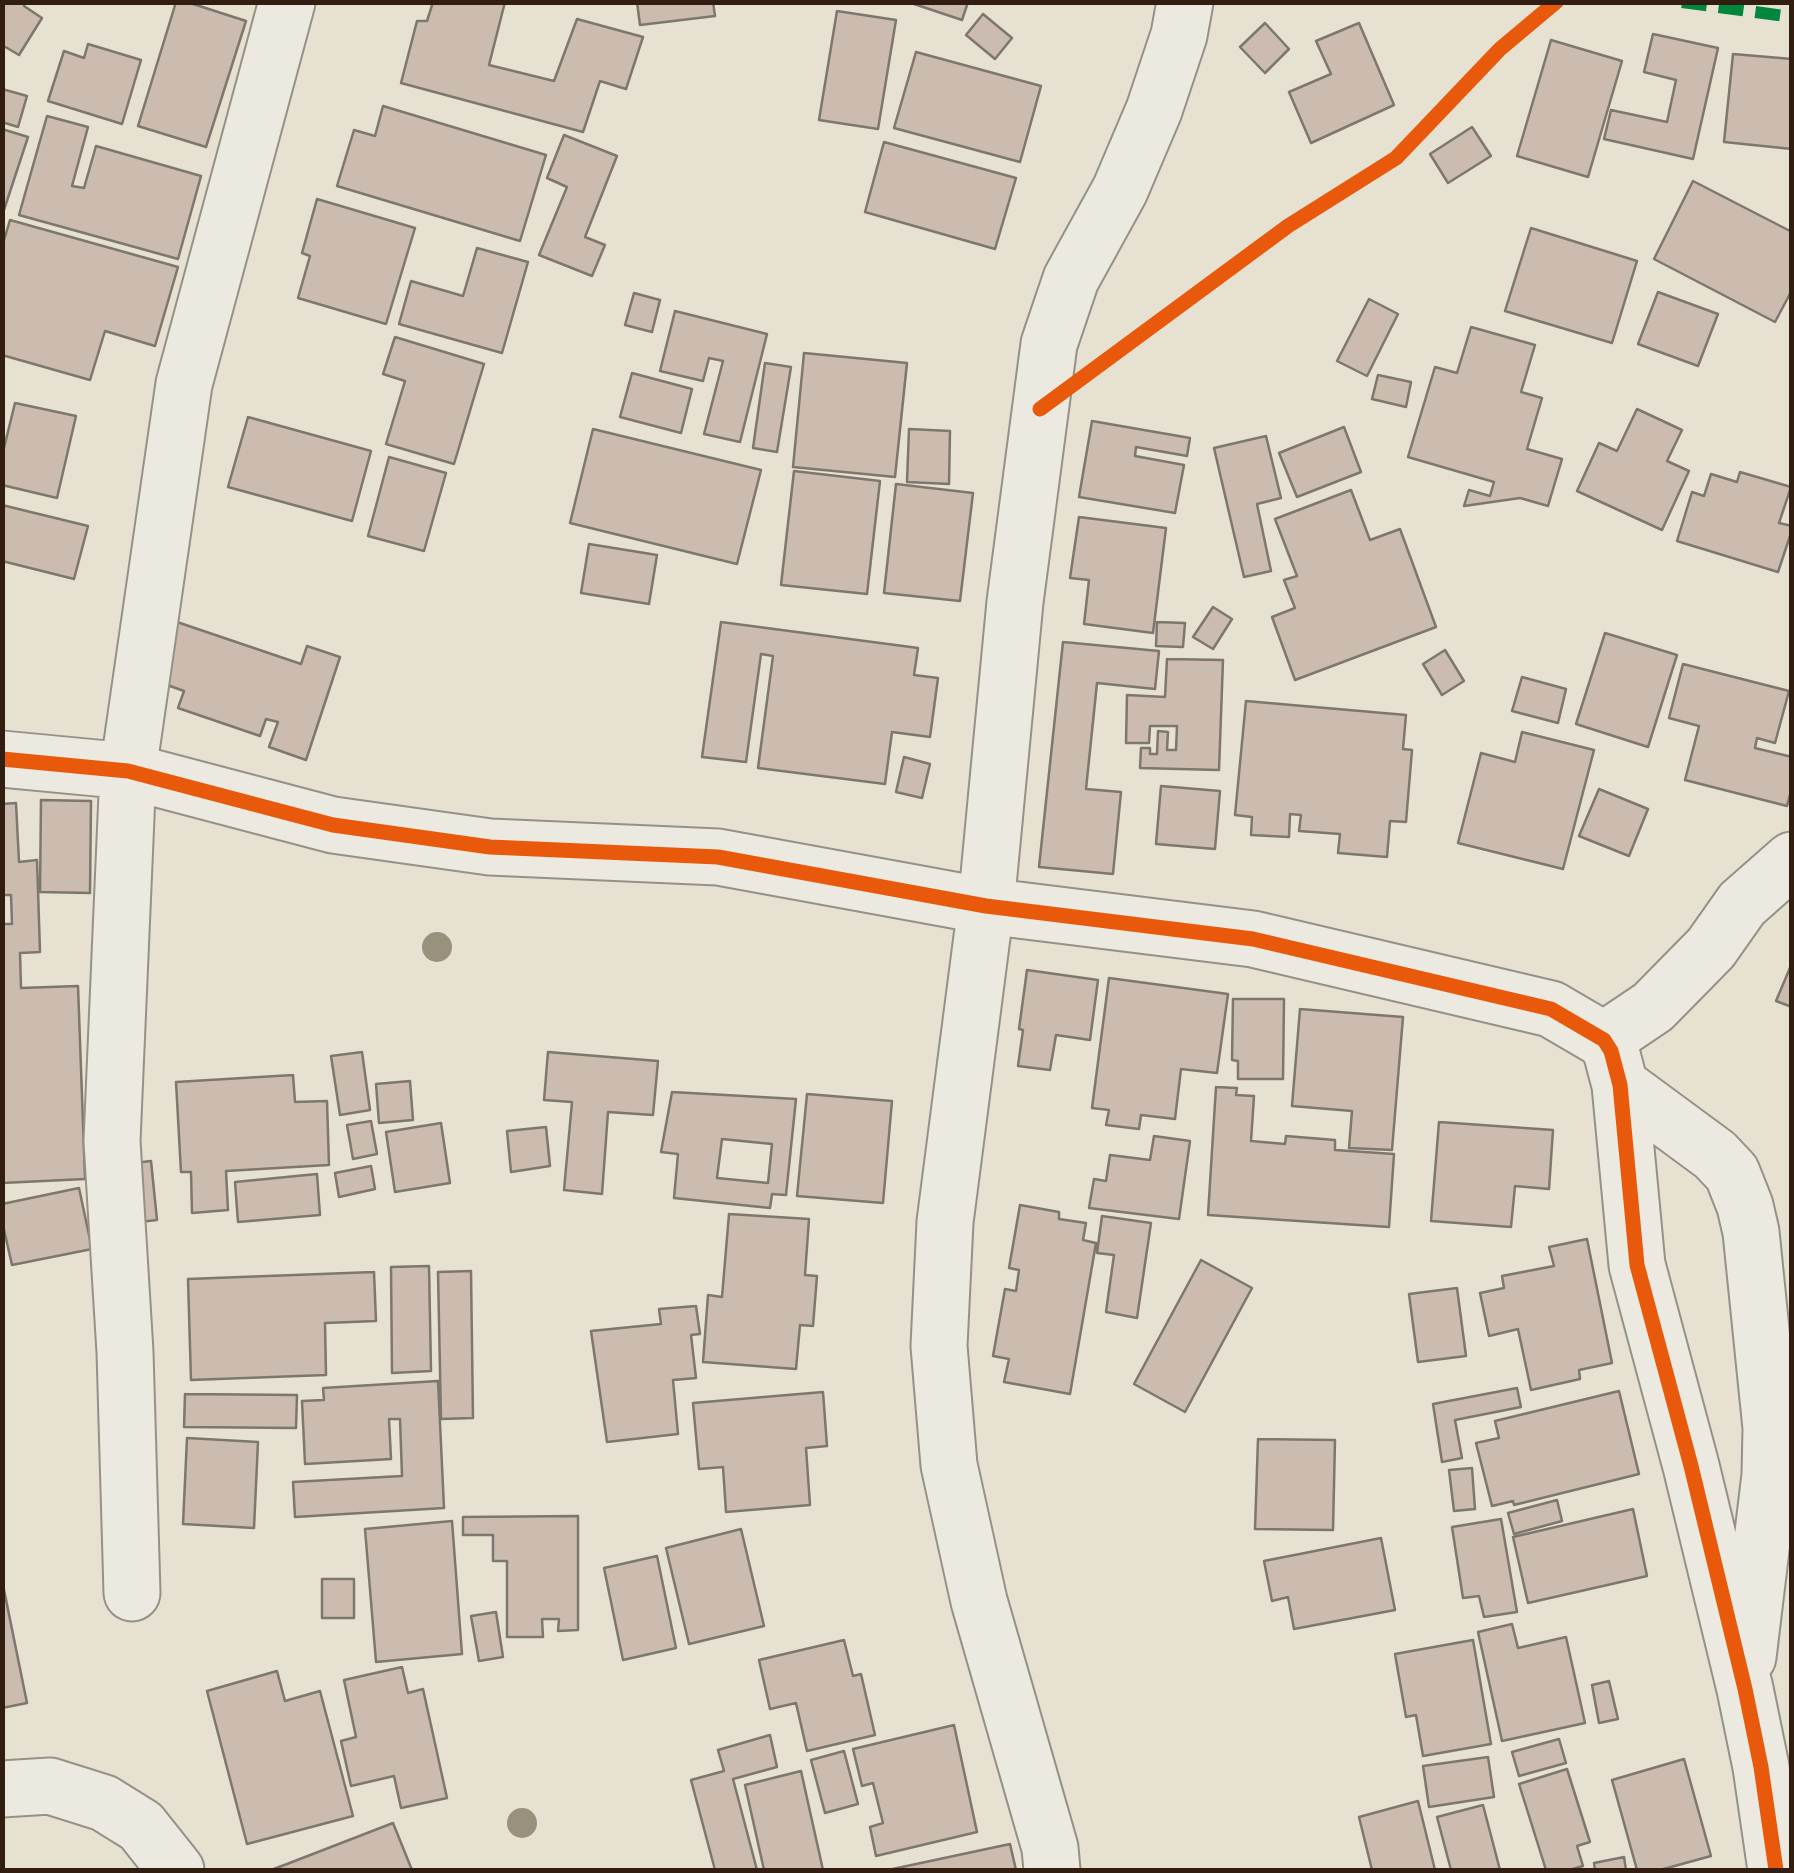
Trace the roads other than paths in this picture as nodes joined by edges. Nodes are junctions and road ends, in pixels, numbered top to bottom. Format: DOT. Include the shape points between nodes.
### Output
graph roads {
  1 [pos="287,2"];
  2 [pos="1185,2"];
  3 [pos="2,759"];
  4 [pos="128,771"];
  5 [pos="1792,860"];
  6 [pos="986,906"];
  7 [pos="1612,1063"];
  8 [pos="132,1593"];
  9 [pos="1773,1616"];
  10 [pos="1744,1688"];
  11 [pos="2,1789"];
  12 [pos="176,1870"];
  13 [pos="1052,1870"];
  14 [pos="1776,1870"];
  1 -- 4 [label="street" via="184,384"];
  2 -- 6 [label="street" via="1154,110 1071,279 1048,344"];
  3 -- 4 [label="street"];
  4 -- 6 [label="street" via="333,824 490,847 718,857"];
  4 -- 8 [label="street" via="112,1142"];
  5 -- 7 [label="street" via="1742,904"];
  6 -- 7 [label="street" via="1253,939 1551,1009"];
  6 -- 13 [label="street" via="945,1222 939,1346 949,1465"];
  7 -- 9 [label="street" via="1716,1154 1745,1206 1771,1428"];
  7 -- 10 [label="street" via="1636,1265"];
  9 -- 10 [label="street"];
  10 -- 14 [label="street"];
  11 -- 12 [label="street" via="50,1786 104,1803 141,1826"];
}
